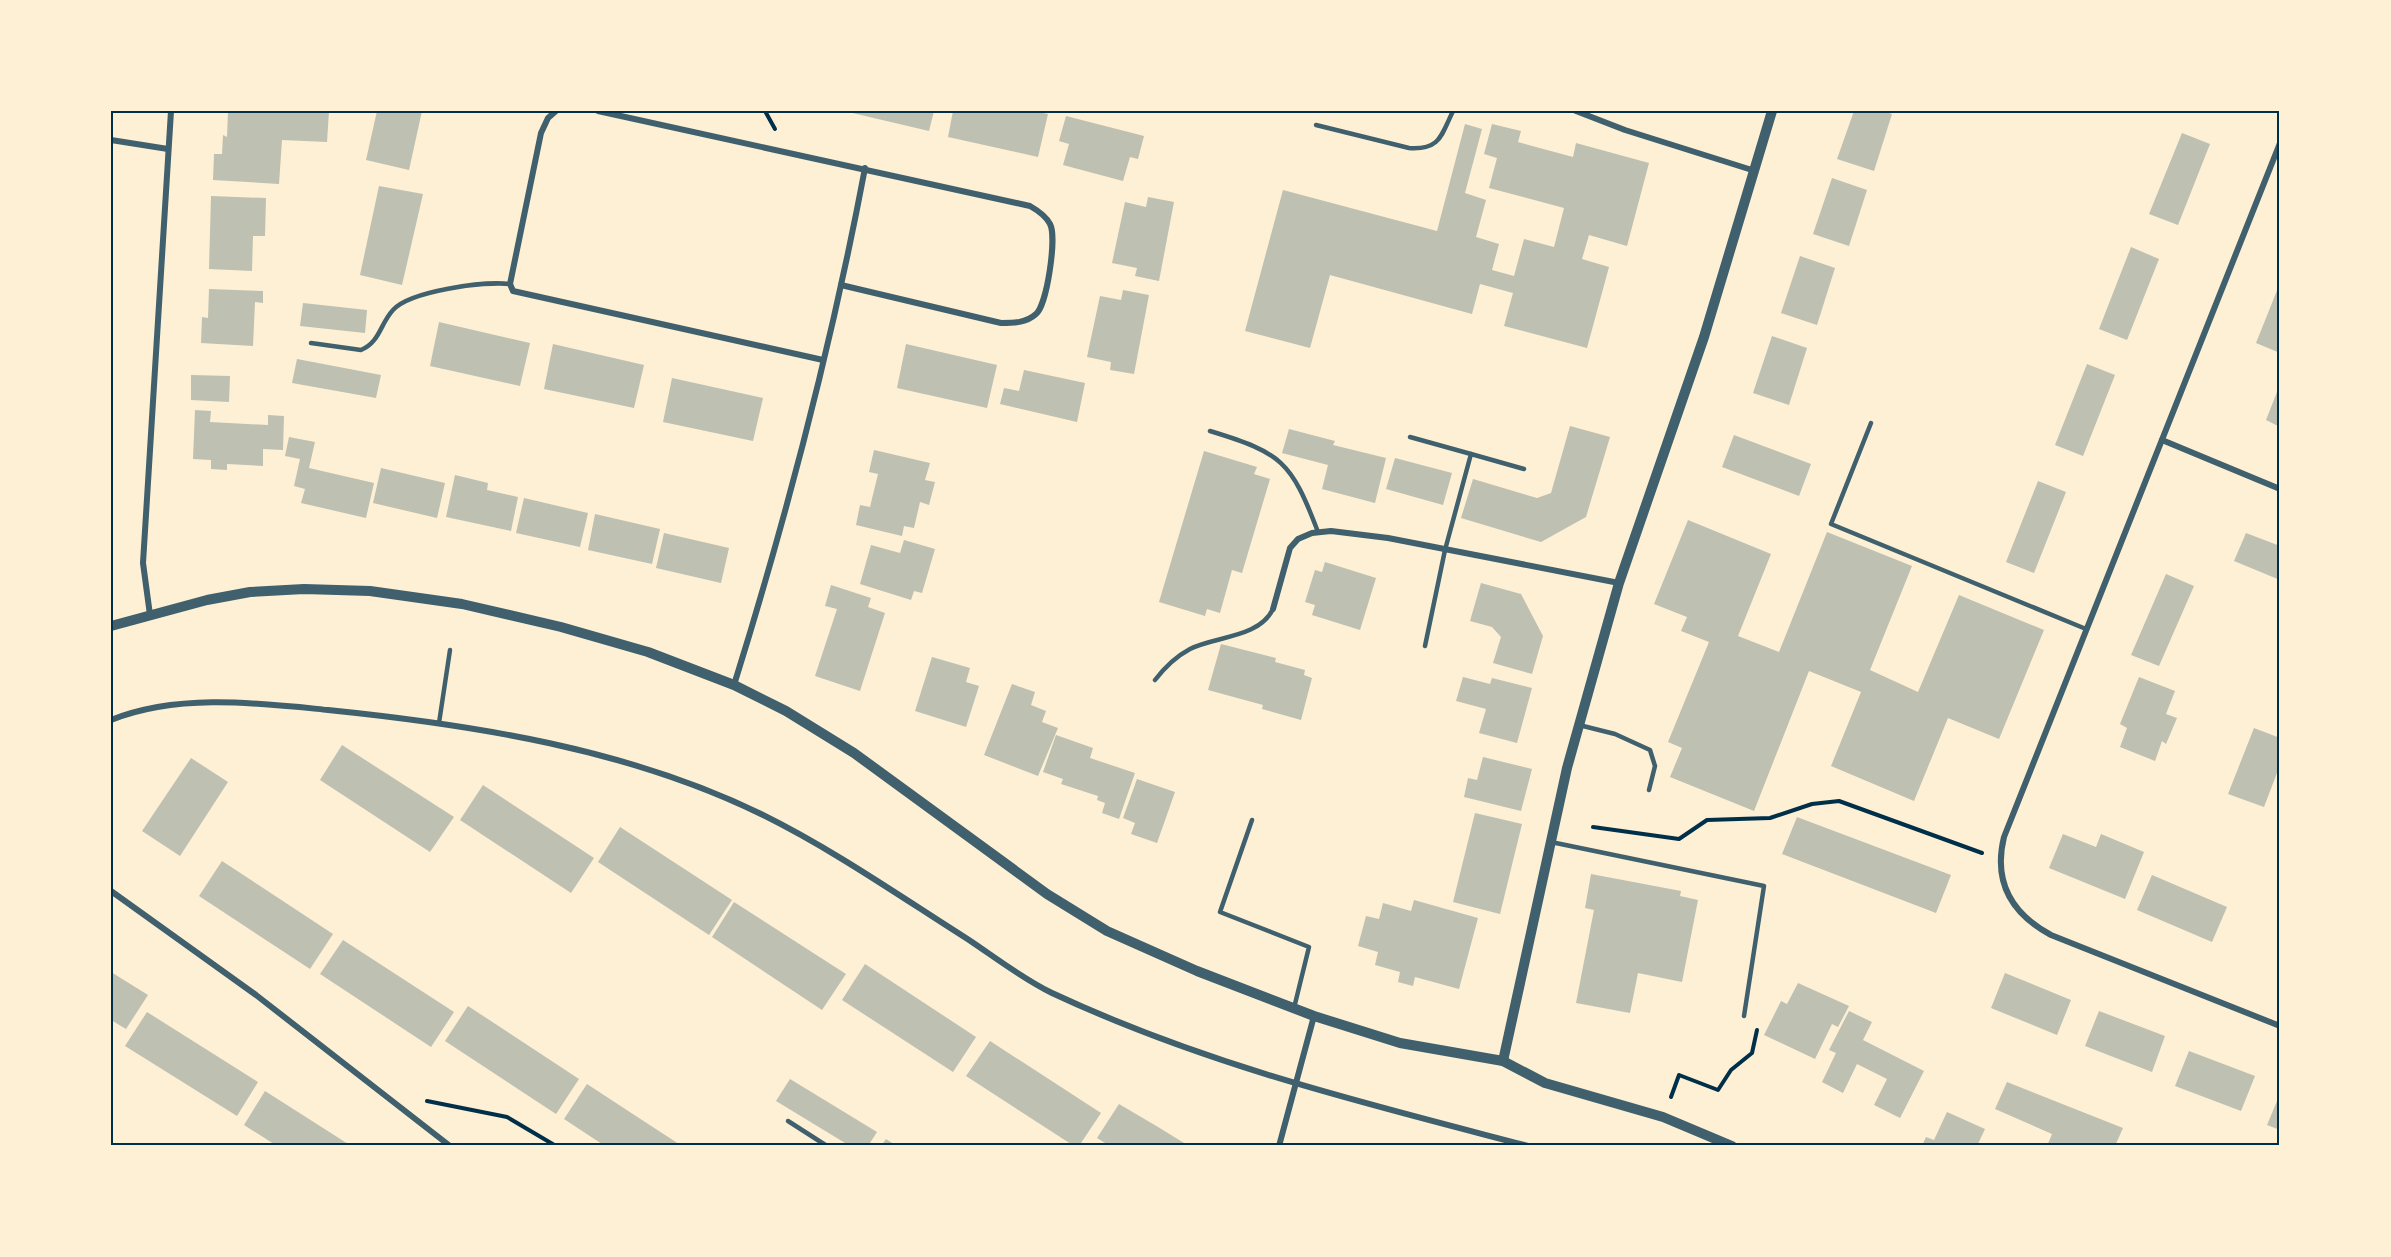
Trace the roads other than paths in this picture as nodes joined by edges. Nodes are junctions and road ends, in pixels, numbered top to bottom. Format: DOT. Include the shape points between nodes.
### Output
graph roads {
  1 [pos="171,111"];
  2 [pos="556,111"];
  3 [pos="598,111"];
  4 [pos="1453,111"];
  5 [pos="1576,111"];
  6 [pos="1772,111"];
  7 [pos="1316,125"];
  8 [pos="111,140"];
  9 [pos="2280,143"];
  10 [pos="168,149"];
  11 [pos="865,168"];
  12 [pos="1752,170"];
  13 [pos="510,284"];
  14 [pos="841,285"];
  15 [pos="311,344"];
  16 [pos="823,360"];
  17 [pos="1871,423"];
  18 [pos="1210,431"];
  19 [pos="1410,437"];
  20 [pos="2162,440"];
  21 [pos="1471,454"];
  22 [pos="1524,469"];
  23 [pos="2280,489"];
  24 [pos="1318,532"];
  25 [pos="1445,550"];
  26 [pos="1619,583"];
  27 [pos="1273,609"];
  28 [pos="150,615"];
  29 [pos="111,626"];
  30 [pos="2086,629"];
  31 [pos="1425,646"];
  32 [pos="450,650"];
  33 [pos="1155,680"];
  34 [pos="734,685"];
  35 [pos="111,720"];
  36 [pos="439,723"];
  37 [pos="1579,725"];
  38 [pos="1649,790"];
  39 [pos="1252,820"];
  40 [pos="1551,842"];
  41 [pos="111,891"];
  42 [pos="1293,1008"];
  43 [pos="1314,1016"];
  44 [pos="1744,1016"];
  45 [pos="2280,1026"];
  46 [pos="1503,1061"];
  47 [pos="1297,1086"];
  48 [pos="788,1120"];
  49 [pos="450,1146"];
  50 [pos="827,1146"];
  51 [pos="1279,1146"];
  52 [pos="1527,1146"];
  53 [pos="1732,1146"];
  1 -- 10 [label="street"];
  2 -- 13 [label="street" via="541,133"];
  3 -- 11 [label="street"];
  4 -- 7 [label="lane" via="1440,138 1425,149"];
  5 -- 12 [label="street"];
  6 -- 12 [label="street"];
  8 -- 10 [label="street"];
  9 -- 20 [label="street"];
  10 -- 28 [label="street" via="142,563"];
  11 -- 14 [label="street"];
  11 -- 14 [label="street" via="1030,206 1040,212 1050,224 1053,237 1044,298 1038,313 1023,322 1001,323"];
  12 -- 26 [label="street" via="1704,337"];
  13 -- 15 [label="lane" via="475,283 404,301 386,319 376,339 361,350"];
  13 -- 16 [label="street" via="513,291"];
  14 -- 16 [label="street"];
  16 -- 34 [label="street" via="774,556"];
  17 -- 30 [label="lane" via="1831,524"];
  18 -- 24 [label="lane" via="1258,446 1282,463 1300,489"];
  19 -- 21 [label="lane"];
  20 -- 23 [label="street"];
  20 -- 30 [label="street"];
  21 -- 22 [label="lane"];
  21 -- 25 [label="lane"];
  24 -- 25 [label="street" via="1354,532"];
  24 -- 27 [label="street" via="1298,539 1290,548"];
  25 -- 26 [label="street"];
  25 -- 31 [label="lane"];
  26 -- 37 [label="street"];
  27 -- 33 [label="lane" via="1269,618 1250,630 1191,648 1171,661"];
  28 -- 29 [label="street"];
  28 -- 34 [label="street" via="207,600 270,591 315,589 417,596 561,627 648,652"];
  30 -- 45 [label="street" via="2004,837 2000,858 2008,894 2030,924 2051,935"];
  32 -- 36 [label="lane"];
  34 -- 42 [label="street" via="786,711 854,753 1047,894 1107,931"];
  35 -- 36 [label="street" via="156,706 270,704"];
  36 -- 47 [label="street" via="635,766 760,814 850,864 1047,990 1190,1051"];
  37 -- 38 [label="lane" via="1615,734 1650,750 1655,766"];
  37 -- 40 [label="street"];
  39 -- 42 [label="lane" via="1220,912 1309,947"];
  40 -- 44 [label="lane" via="1764,886"];
  40 -- 46 [label="street"];
  41 -- 49 [label="street" via="256,995"];
  42 -- 43 [label="street"];
  43 -- 46 [label="street" via="1400,1042"];
  43 -- 47 [label="street"];
  46 -- 53 [label="street" via="1545,1083 1663,1117"];
  47 -- 51 [label="street"];
  47 -- 52 [label="street"];
  48 -- 50 [label="lane"];
}
